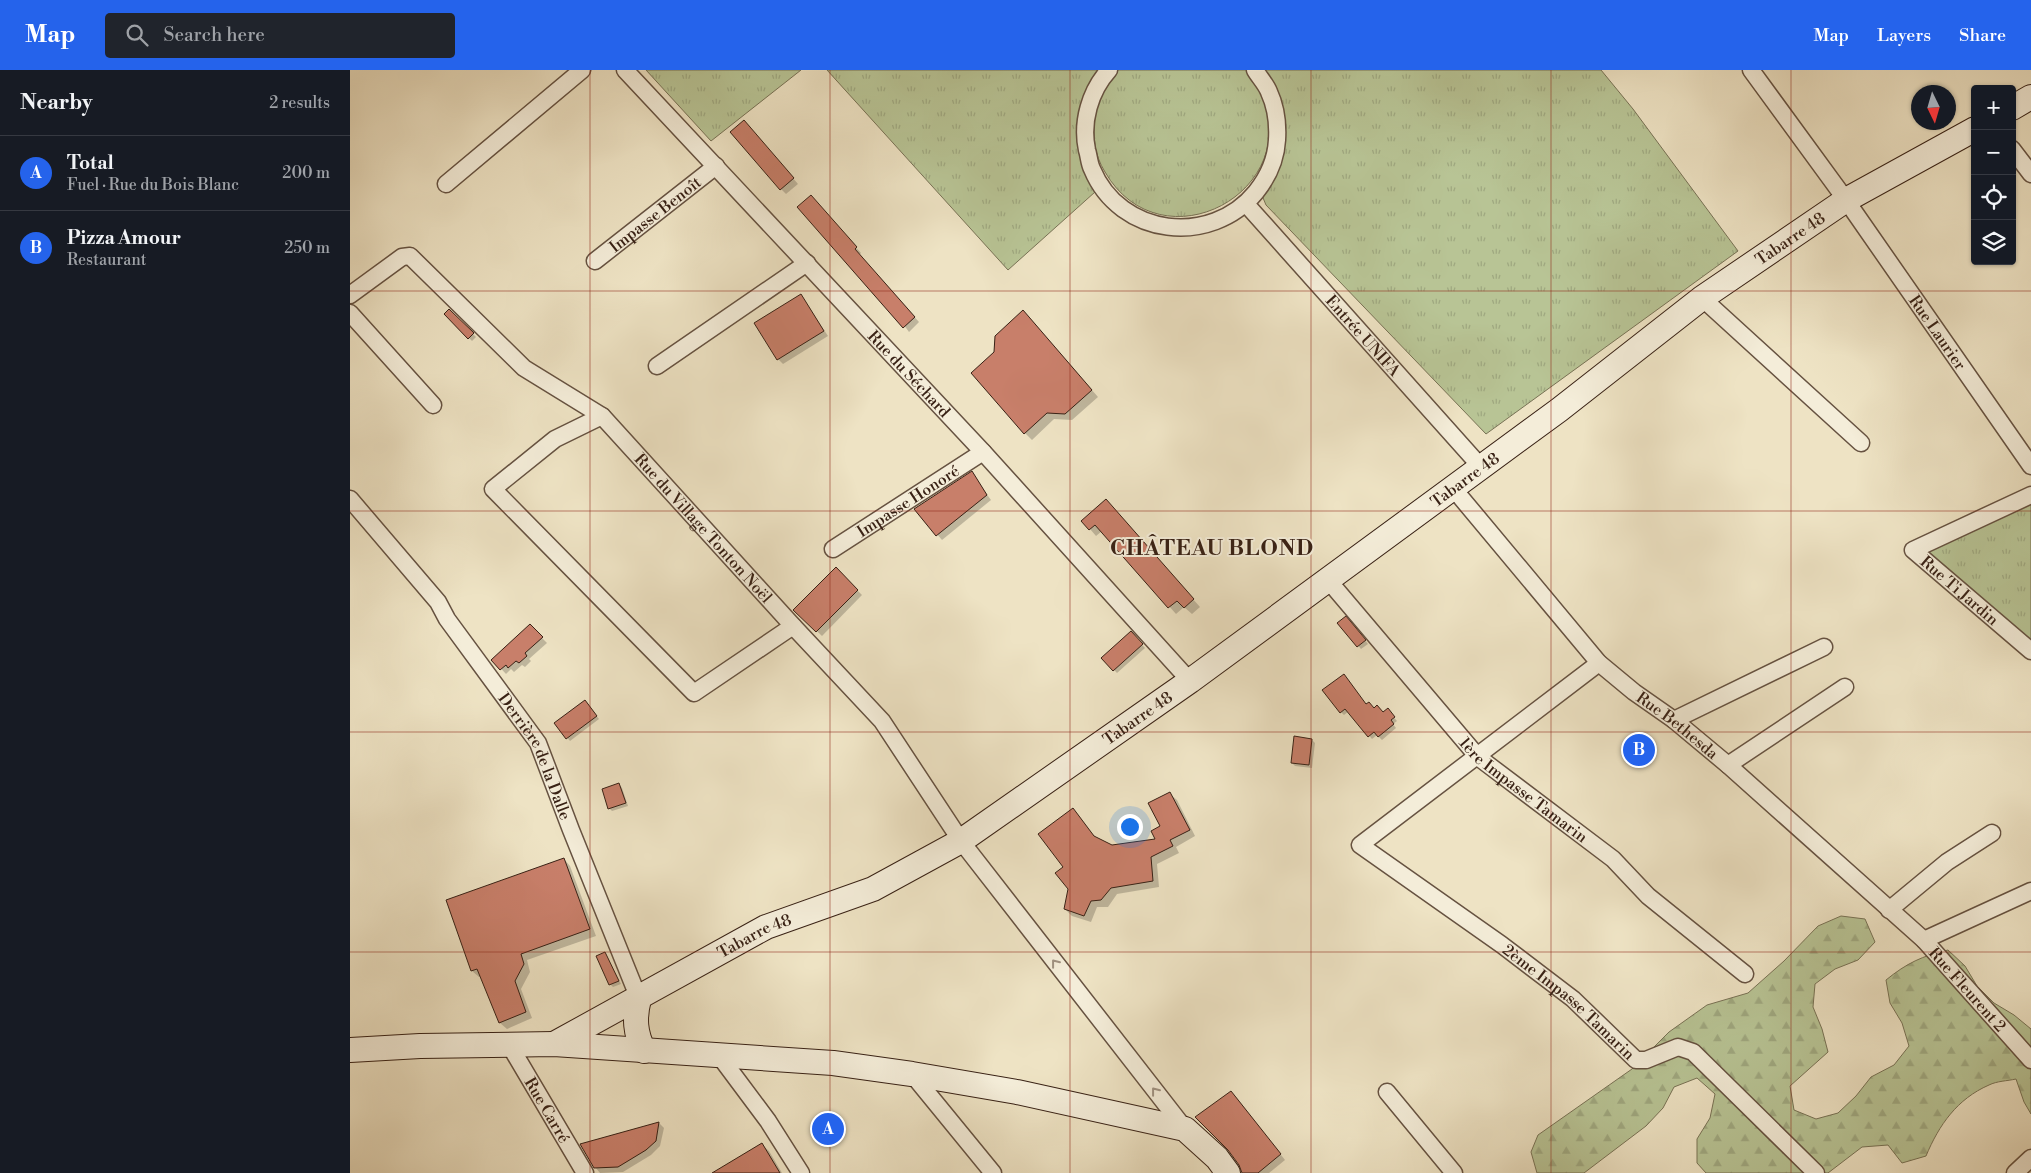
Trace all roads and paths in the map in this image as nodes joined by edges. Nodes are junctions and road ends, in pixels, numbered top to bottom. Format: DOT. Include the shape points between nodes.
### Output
graph roads {
  1 [pos="582,70"];
  2 [pos="626,70"];
  3 [pos="1109,70"];
  4 [pos="1255,70"];
  5 [pos="1751,70"];
  6 [pos="2031,97"];
  7 [pos="2016,106"];
  8 [pos="1973,130"];
  9 [pos="2016,153"];
  10 [pos="716,166"];
  11 [pos="2031,174"];
  12 [pos="446,184"];
  13 [pos="1846,200"];
  14 [pos="1246,204"];
  15 [pos="595,261"];
  16 [pos="807,263"];
  17 [pos="350,295"];
  18 [pos="1702,298"];
  19 [pos="350,313"];
  20 [pos="657,366"];
  21 [pos="433,405"];
  22 [pos="602,416"];
  23 [pos="1861,444"];
  24 [pos="983,452"];
  25 [pos="2031,466"];
  26 [pos="1481,467"];
  27 [pos="1453,488"];
  28 [pos="2031,495"];
  29 [pos="350,499"];
  30 [pos="833,549"];
  31 [pos="1328,580"];
  32 [pos="793,626"];
  33 [pos="1824,647"];
  34 [pos="2031,651"];
  35 [pos="1599,664"];
  36 [pos="1190,681"];
  37 [pos="1845,687"];
  38 [pos="1674,720"];
  39 [pos="1478,757"];
  40 [pos="1728,766"];
  41 [pos="1992,833"];
  42 [pos="961,841"];
  43 [pos="2031,891"];
  44 [pos="1889,910"];
  45 [pos="1924,940"];
  46 [pos="1745,974"];
  47 [pos="638,999"];
  48 [pos="554,1044"];
  49 [pos="510,1046"];
  50 [pos="350,1050"];
  51 [pos="644,1051"];
  52 [pos="718,1054"];
  53 [pos="2031,1060"];
  54 [pos="912,1074"];
  55 [pos="1387,1092"];
  56 [pos="1185,1129"];
  57 [pos="2031,1158"];
  58 [pos="585,1173"];
  59 [pos="800,1173"];
  60 [pos="993,1173"];
  61 [pos="1228,1173"];
  62 [pos="1454,1173"];
  63 [pos="1816,1173"];
  64 [pos="2015,1173"];
  1 -- 12 [label="street"];
  2 -- 10 [label="street, Rue du Séchard"];
  3 -- 14 [label="street" via="1100,80 1088,109 1085,139 1092,169 1108,195 1131,215 1159,226 1190,228 1220,221"];
  4 -- 14 [label="street" via="1270,92 1278,122 1276,152 1265,180"];
  5 -- 13 [label="street, Rue Laurier"];
  6 -- 7 [label="street"];
  8 -- 13 [label="street, Tabarre 48"];
  9 -- 11 [label="street"];
  10 -- 15 [label="street, Impasse Benoît"];
  10 -- 16 [label="street, Rue du Séchard"];
  13 -- 18 [label="street, Tabarre 48"];
  13 -- 25 [label="street, Rue Laurier"];
  14 -- 26 [label="street, Entrée UNIFA"];
  16 -- 20 [label="street"];
  16 -- 24 [label="street, Rue du Séchard"];
  17 -- 22 [label="street, Rue du Village Tonton Noël" via="402,256 410,256 524,368"];
  18 -- 23 [label="street"];
  18 -- 26 [label="street, Tabarre 48"];
  19 -- 21 [label="street"];
  22 -- 32 [label="street, Rue du Village Tonton Noël"];
  22 -- 32 [label="street" via="555,439 493,489 694,693"];
  24 -- 30 [label="street, Impasse Honoré"];
  24 -- 36 [label="street, Rue du Séchard"];
  26 -- 27 [label="street, Tabarre 48"];
  27 -- 31 [label="street, Tabarre 48"];
  27 -- 35 [label="street, Rue Bethesda"];
  28 -- 34 [label="street, Rue Ti Jardin" via="1913,550"];
  29 -- 47 [label="street, Derrière de la Dalle" via="438,602 538,743"];
  31 -- 36 [label="street, Tabarre 48"];
  31 -- 39 [label="street, 1ère Impasse Tamarin"];
  32 -- 42 [label="street, Rue du Village Tonton Noël" via="882,721"];
  33 -- 38 [label="street"];
  35 -- 38 [label="street, Rue Bethesda"];
  35 -- 39 [label="street"];
  36 -- 42 [label="street, Tabarre 48"];
  37 -- 40 [label="street"];
  38 -- 40 [label="street, Rue Bethesda"];
  39 -- 46 [label="street, 1ère Impasse Tamarin" via="1613,859 1648,896"];
  39 -- 63 [label="street, 2ème Impasse Tamarin" via="1360,845 1573,998 1636,1060 1646,1060 1678,1047 1693,1052"];
  40 -- 44 [label="street, Rue Bethesda"];
  41 -- 44 [label="street" via="1947,862"];
  42 -- 47 [label="street, Tabarre 48" via="873,889 766,927"];
  56 -- 42 [label="street, one-way"];
  43 -- 45 [label="street"];
  44 -- 45 [label="street, Rue Bethesda"];
  45 -- 53 [label="street, Rue Fleurent 2"];
  47 -- 48 [label="street, Tabarre 48"];
  47 -- 51 [label="street, Derrière de la Dalle" via="636,1028"];
  48 -- 49 [label="street"];
  48 -- 51 [label="street"];
  49 -- 50 [label="street"];
  49 -- 58 [label="street, Rue Carré"];
  51 -- 52 [label="street"];
  52 -- 54 [label="street" via="834,1063"];
  52 -- 59 [label="street" via="768,1121"];
  54 -- 56 [label="street" via="1017,1092"];
  54 -- 60 [label="street"];
  55 -- 62 [label="street"];
  56 -- 61 [label="street" via="1217,1158"];
  57 -- 64 [label="street"];
}
